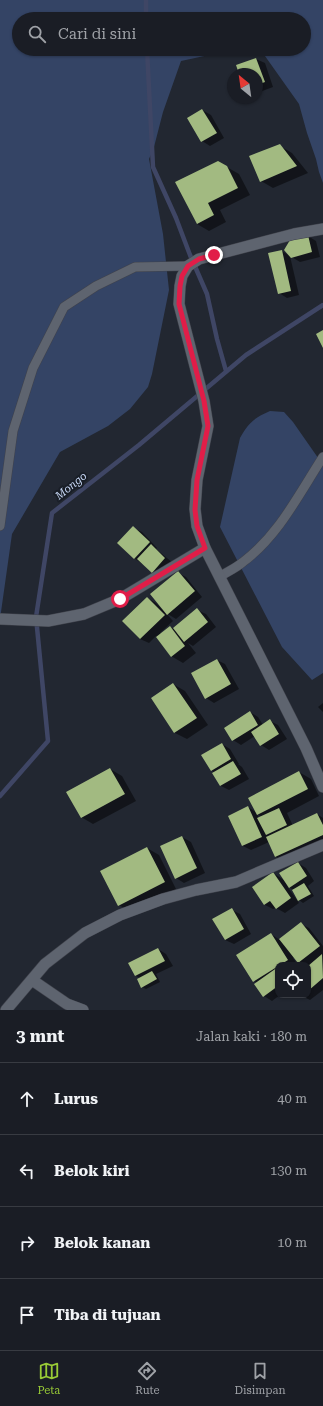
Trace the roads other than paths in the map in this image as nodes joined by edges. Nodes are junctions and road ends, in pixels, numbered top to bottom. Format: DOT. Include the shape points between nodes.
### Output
graph roads {
  1 [pos="323,229"];
  2 [pos="192,263"];
  3 [pos="323,457"];
  4 [pos="0,526"];
  5 [pos="205,548"];
  6 [pos="219,577"];
  7 [pos="0,619"];
  8 [pos="323,787"];
  9 [pos="323,845"];
  10 [pos="34,977"];
  11 [pos="6,1010"];
  12 [pos="83,1010"];
  1 -- 2 [label="street" via="294,234"];
  2 -- 4 [label="lane" via="135,267 96,286 64,307 33,368 13,431"];
  2 -- 5 [label="street" via="182,276 179,304 208,426 197,480 195,510 197,526"];
  3 -- 6 [label="lane" via="287,515 262,545 242,563"];
  5 -- 6 [label="street"];
  5 -- 7 [label="street" via="120,599 84,614 48,622"];
  6 -- 8 [label="street" via="306,748"];
  9 -- 10 [label="street" via="236,882 163,898 120,915 85,933 45,964"];
  10 -- 11 [label="street"];
  10 -- 12 [label="street" via="66,1004"];
}
